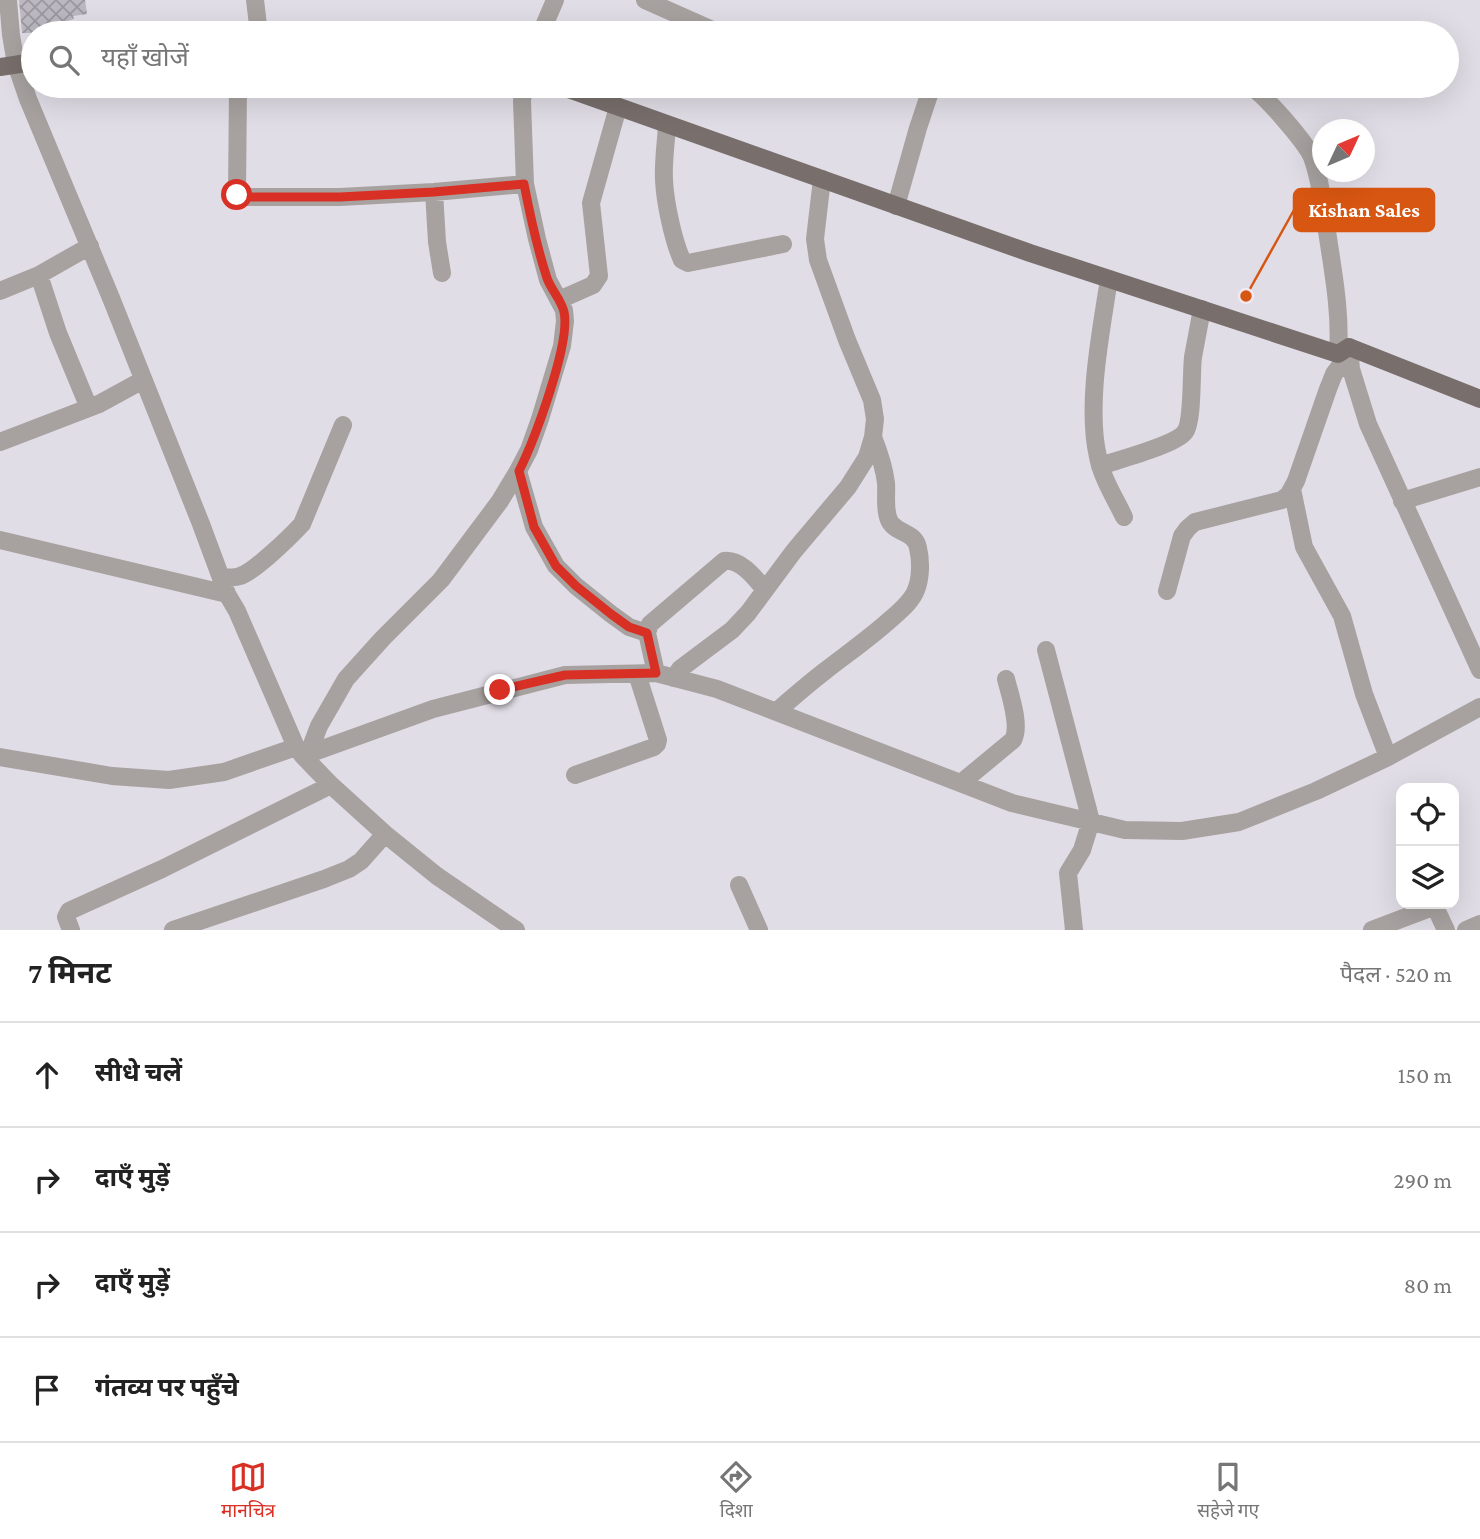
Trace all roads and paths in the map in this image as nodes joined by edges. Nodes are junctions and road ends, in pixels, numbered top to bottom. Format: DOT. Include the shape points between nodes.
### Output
graph roads {
  1 [pos="8,0"];
  2 [pos="255,0"];
  3 [pos="555,0"];
  4 [pos="645,0"];
  5 [pos="258,21"];
  6 [pos="546,21"];
  7 [pos="692,21"];
  8 [pos="16,64"];
  9 [pos="29,98"];
  10 [pos="238,98"];
  11 [pos="522,98"];
  12 [pos="593,98"];
  13 [pos="928,98"];
  14 [pos="1266,98"];
  15 [pos="618,107"];
  16 [pos="667,125"];
  17 [pos="822,179"];
  18 [pos="524,184"];
  19 [pos="434,192"];
  20 [pos="896,206"];
  21 [pos="783,244"];
  22 [pos="90,246"];
  23 [pos="442,273"];
  24 [pos="39,275"];
  25 [pos="1109,279"];
  26 [pos="0,291"];
  27 [pos="559,300"];
  28 [pos="1202,309"];
  29 [pos="1346,352"];
  30 [pos="143,380"];
  31 [pos="1480,399"];
  32 [pos="89,408"];
  33 [pos="343,425"];
  34 [pos="873,437"];
  35 [pos="0,442"];
  36 [pos="1100,466"];
  37 [pos="519,471"];
  38 [pos="1480,477"];
  39 [pos="1292,489"];
  40 [pos="1402,501"];
  41 [pos="1124,517"];
  42 [pos="0,540"];
  43 [pos="225,586"];
  44 [pos="765,590"];
  45 [pos="1167,591"];
  46 [pos="647,633"];
  47 [pos="1046,650"];
  48 [pos="1480,670"];
  49 [pos="656,673"];
  50 [pos="637,674"];
  51 [pos="674,678"];
  52 [pos="1006,679"];
  53 [pos="1480,707"];
  54 [pos="776,712"];
  55 [pos="302,753"];
  56 [pos="0,757"];
  57 [pos="1388,757"];
  58 [pos="575,775"];
  59 [pos="961,783"];
  60 [pos="331,785"];
  61 [pos="1091,821"];
  62 [pos="385,834"];
  63 [pos="739,886"];
  64 [pos="1480,924"];
  65 [pos="71,930"];
  66 [pos="173,930"];
  67 [pos="516,930"];
  68 [pos="759,930"];
  69 [pos="1074,930"];
  70 [pos="1372,930"];
  71 [pos="1446,930"];
  72 [pos="1466,930"];
  1 -- 8 [label="street"];
  2 -- 5 [label="street"];
  3 -- 6 [label="street"];
  4 -- 7 [label="street"];
  9 -- 22 [label="street"];
  10 -- 19 [label="street" via="240,197"];
  11 -- 18 [label="street"];
  12 -- 15 [label="main road"];
  13 -- 20 [label="street"];
  14 -- 29 [label="street" via="1304,143 1314,163"];
  15 -- 16 [label="main road"];
  15 -- 27 [label="street" via="591,203 600,276 593,285"];
  16 -- 17 [label="main road"];
  16 -- 21 [label="street" via="664,180 682,260 688,263"];
  17 -- 20 [label="main road"];
  17 -- 34 [label="street" via="815,239 818,260 872,400"];
  18 -- 19 [label="street"];
  18 -- 27 [label="street" via="548,280"];
  19 -- 23 [label="street"];
  20 -- 25 [label="main road"];
  22 -- 24 [label="street"];
  22 -- 30 [label="street"];
  24 -- 26 [label="street"];
  24 -- 32 [label="street"];
  25 -- 28 [label="main road"];
  25 -- 36 [label="street" via="1093,401"];
  27 -- 37 [label="street" via="565,321 562,346"];
  28 -- 29 [label="main road"];
  28 -- 36 [label="street" via="1185,432 1180,438"];
  29 -- 31 [label="main road"];
  29 -- 39 [label="street"];
  29 -- 40 [label="street" via="1368,424"];
  30 -- 32 [label="street"];
  30 -- 43 [label="street"];
  32 -- 35 [label="street"];
  33 -- 43 [label="street" via="302,524"];
  34 -- 44 [label="street" via="867,457 848,487"];
  34 -- 54 [label="street" via="883,462 890,523 916,540 916,591 866,641"];
  36 -- 41 [label="street"];
  37 -- 46 [label="street" via="534,527 556,566 611,614"];
  37 -- 55 [label="street" via="441,580 346,679"];
  38 -- 40 [label="street"];
  39 -- 45 [label="street" via="1282,500 1195,522 1182,536"];
  39 -- 57 [label="street" via="1304,547 1342,616"];
  40 -- 48 [label="street"];
  42 -- 43 [label="street"];
  43 -- 55 [label="street"];
  44 -- 46 [label="street" via="741,566 724,561 657,617"];
  44 -- 51 [label="street" via="732,629"];
  46 -- 49 [label="street"];
  47 -- 61 [label="street"];
  49 -- 50 [label="street"];
  49 -- 51 [label="street"];
  50 -- 55 [label="street" via="565,675 500,690"];
  50 -- 58 [label="street" via="657,744"];
  51 -- 54 [label="street"];
  52 -- 59 [label="street" via="1016,734"];
  53 -- 57 [label="street"];
  54 -- 59 [label="street"];
  55 -- 56 [label="street" via="169,780 113,776"];
  55 -- 60 [label="street"];
  57 -- 61 [label="street" via="1240,822 1182,831 1125,830"];
  59 -- 61 [label="street" via="1012,803"];
  60 -- 62 [label="street"];
  60 -- 65 [label="street" via="69,911 66,916"];
  61 -- 69 [label="street" via="1068,873"];
  62 -- 66 [label="street" via="349,869"];
  62 -- 67 [label="street"];
  63 -- 68 [label="street"];
  64 -- 72 [label="street"];
  70 -- 71 [label="street" via="1430,908 1436,910"];
}
